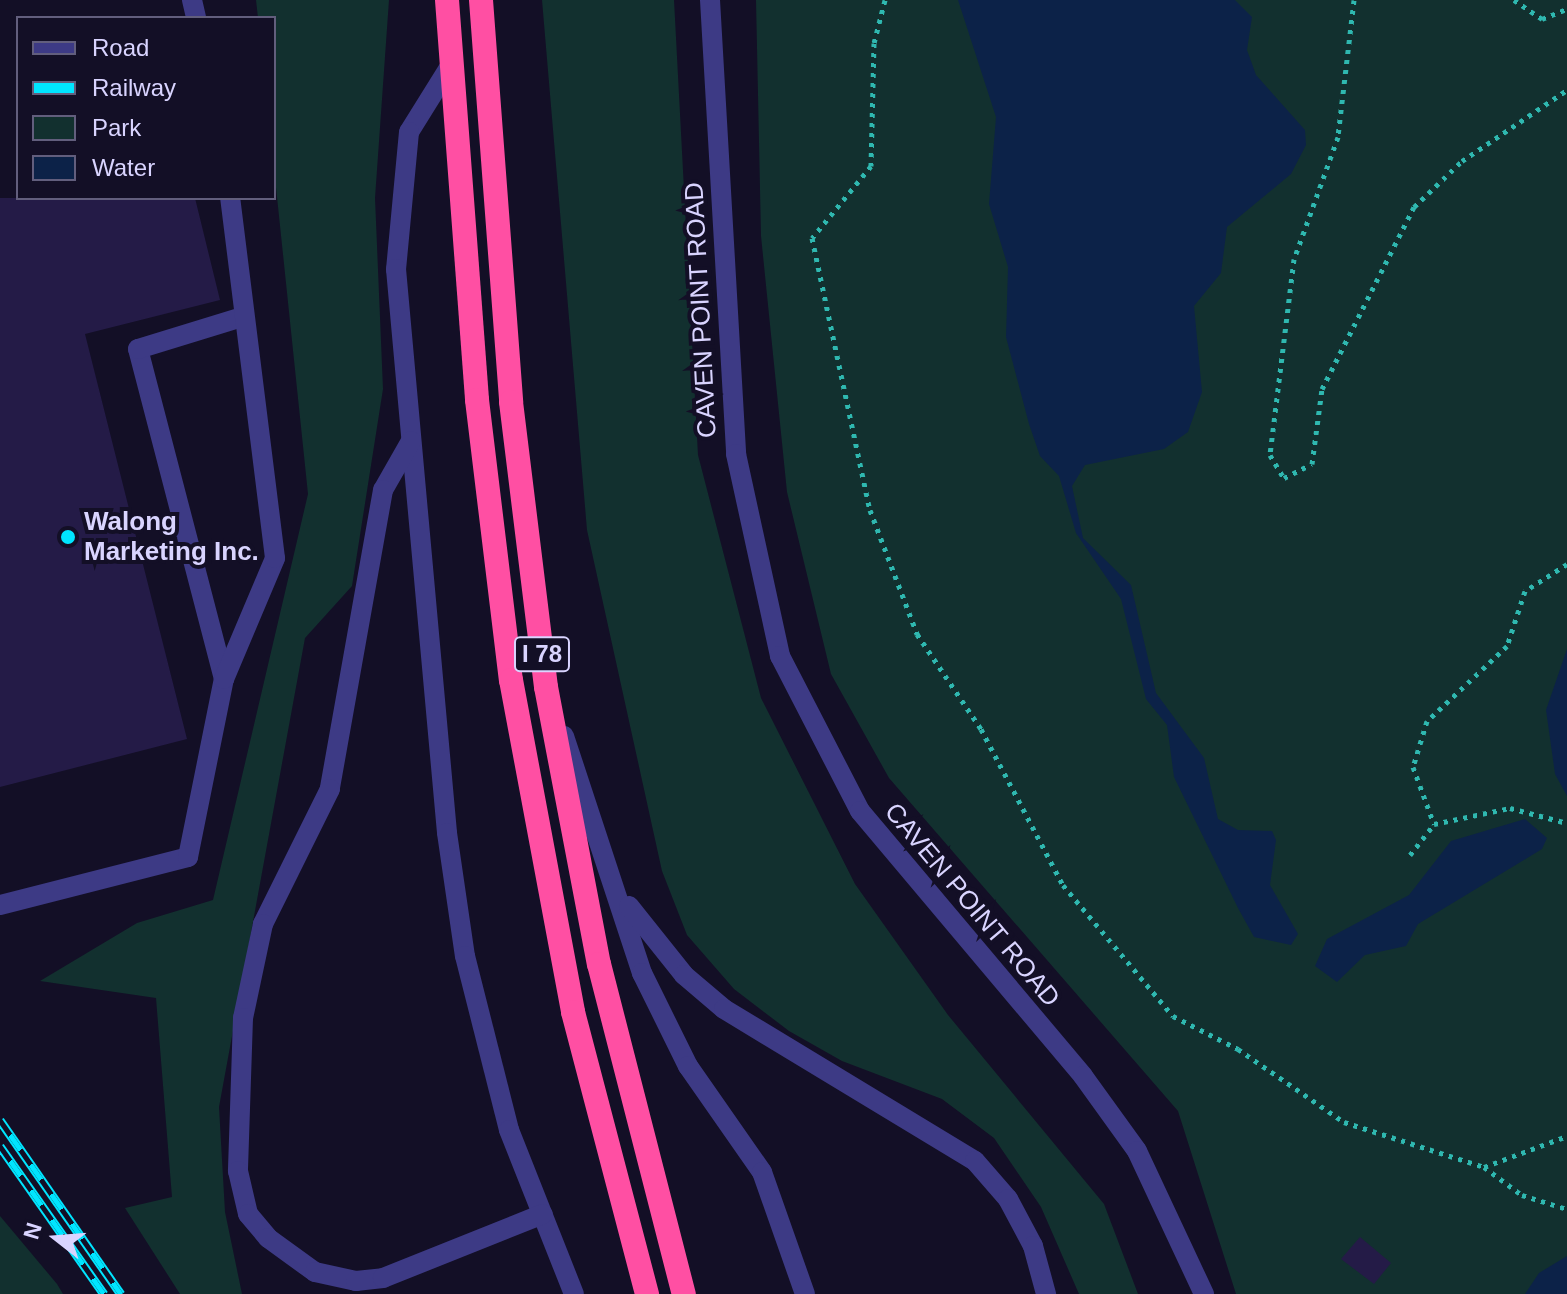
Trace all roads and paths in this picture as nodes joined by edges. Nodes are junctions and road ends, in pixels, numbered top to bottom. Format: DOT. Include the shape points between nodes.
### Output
graph roads {
  1 [pos="447,0"];
  2 [pos="481,0"];
  3 [pos="710,0"];
  4 [pos="885,0"];
  5 [pos="1354,0"];
  6 [pos="1514,0"];
  7 [pos="1567,9"];
  8 [pos="452,63"];
  9 [pos="1567,90"];
  10 [pos="230,200"];
  11 [pos="242,317"];
  12 [pos="411,441"];
  13 [pos="1567,564"];
  14 [pos="224,679"];
  15 [pos="546,687"];
  16 [pos="1567,823"];
  17 [pos="1434,824"];
  18 [pos="1410,855"];
  19 [pos="617,887"];
  20 [pos="0,905"];
  21 [pos="1567,1136"];
  22 [pos="1484,1167"];
  23 [pos="1567,1209"];
  24 [pos="543,1214"];
  25 [pos="574,1294"];
  26 [pos="647,1294"];
  27 [pos="684,1294"];
  28 [pos="805,1294"];
  29 [pos="1046,1294"];
  30 [pos="1204,1294"];
  1 -- 8 [label="highway, I 78"];
  2 -- 15 [label="highway, I 78" via="511,402"];
  3 -- 30 [label="street, CAVEN POINT ROAD" via="736,454 780,656 860,811 1083,1076 1137,1151"];
  4 -- 22 [label="path" via="874,43 871,166 812,238 870,510 917,634 981,729 1063,885 1173,1016 1270,1069 1344,1122"];
  5 -- 9 [label="path" via="1338,137 1294,259 1270,455 1284,478 1312,464 1317,404 1407,217 1448,172"];
  6 -- 7 [label="path" via="1542,19"];
  8 -- 12 [label="street" via="409,132 398,191 396,269"];
  8 -- 26 [label="highway, I 78" via="478,414 513,694 573,1012"];
  10 -- 11 [label="street"];
  11 -- 14 [label="street" via="275,558"];
  11 -- 14 [label="street" via="138,349"];
  12 -- 24 [label="street" via="465,956 509,1130"];
  12 -- 24 [label="street" via="383,490 330,789 263,924 243,1018 238,1171 248,1214 268,1238 315,1272 356,1281 383,1278"];
  13 -- 17 [label="path" via="1533,580 1515,610 1507,646 1450,695 1418,736 1413,767"];
  14 -- 20 [label="street" via="188,857"];
  15 -- 19 [label="street"];
  15 -- 27 [label="highway, I 78" via="599,964"];
  16 -- 17 [label="path" via="1510,808"];
  17 -- 18 [label="path"];
  19 -- 28 [label="street" via="642,973 688,1066 762,1172"];
  19 -- 29 [label="street" via="665,954 724,1009 975,1161 1008,1199 1033,1246"];
  21 -- 22 [label="path"];
  22 -- 23 [label="path" via="1513,1190"];
  24 -- 25 [label="street"];
}
